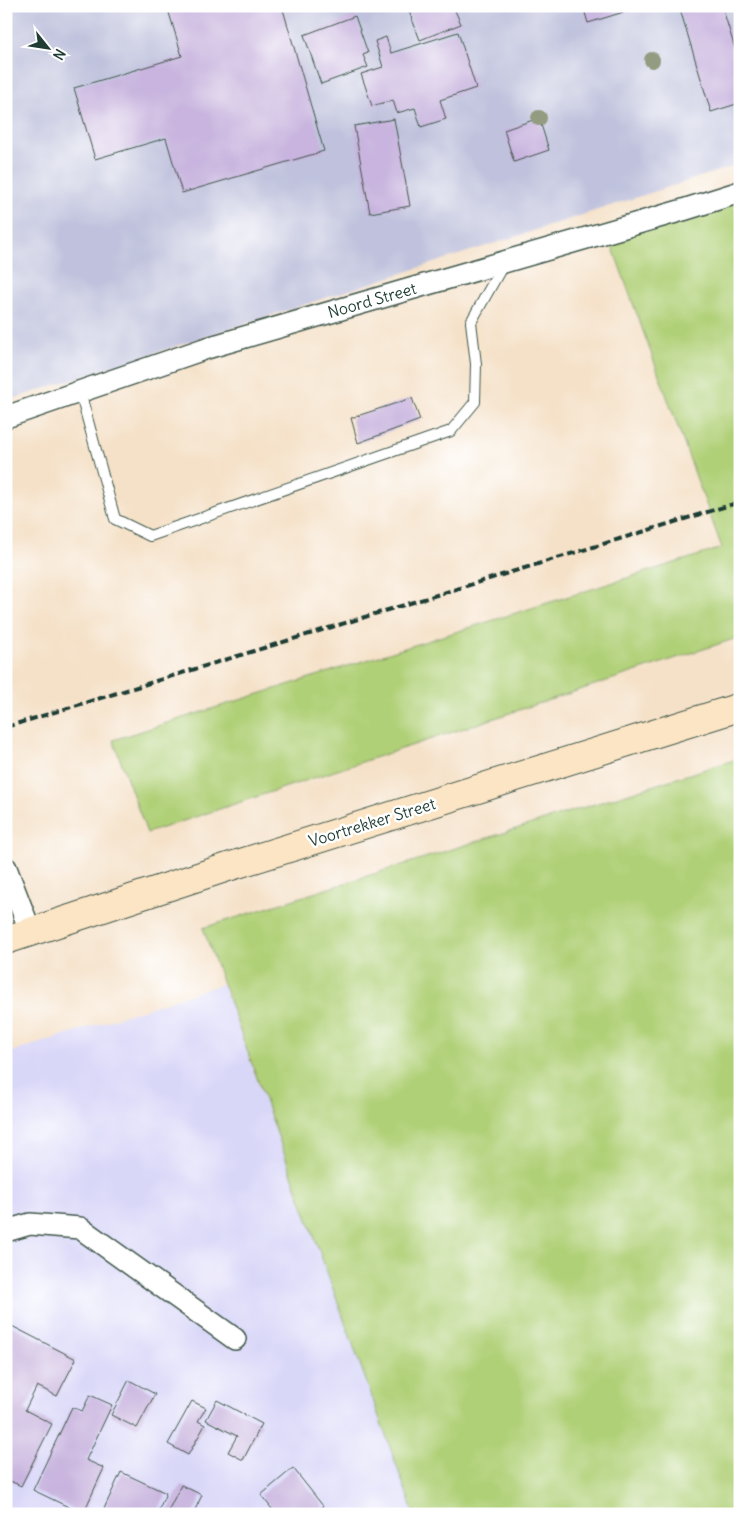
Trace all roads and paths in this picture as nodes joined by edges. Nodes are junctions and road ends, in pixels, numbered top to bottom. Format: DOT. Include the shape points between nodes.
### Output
graph roads {
  1 [pos="740,192"];
  2 [pos="504,262"];
  3 [pos="80,392"];
  4 [pos="6,417"];
  5 [pos="740,707"];
  6 [pos="6,868"];
  7 [pos="19,937"];
  8 [pos="6,1232"];
  9 [pos="235,1339"];
  1 -- 2 [label="street, Noord Street"];
  2 -- 3 [label="street, Noord Street" via="207,348"];
  2 -- 3 [label="lane" via="471,322 476,402 451,431 150,536 115,519"];
  3 -- 4 [label="street, Noord Street"];
  5 -- 7 [label="main road, Voortrekker Street" via="228,867"];
  6 -- 7 [label="street"];
  8 -- 9 [label="street" via="30,1224 80,1228"];
}
